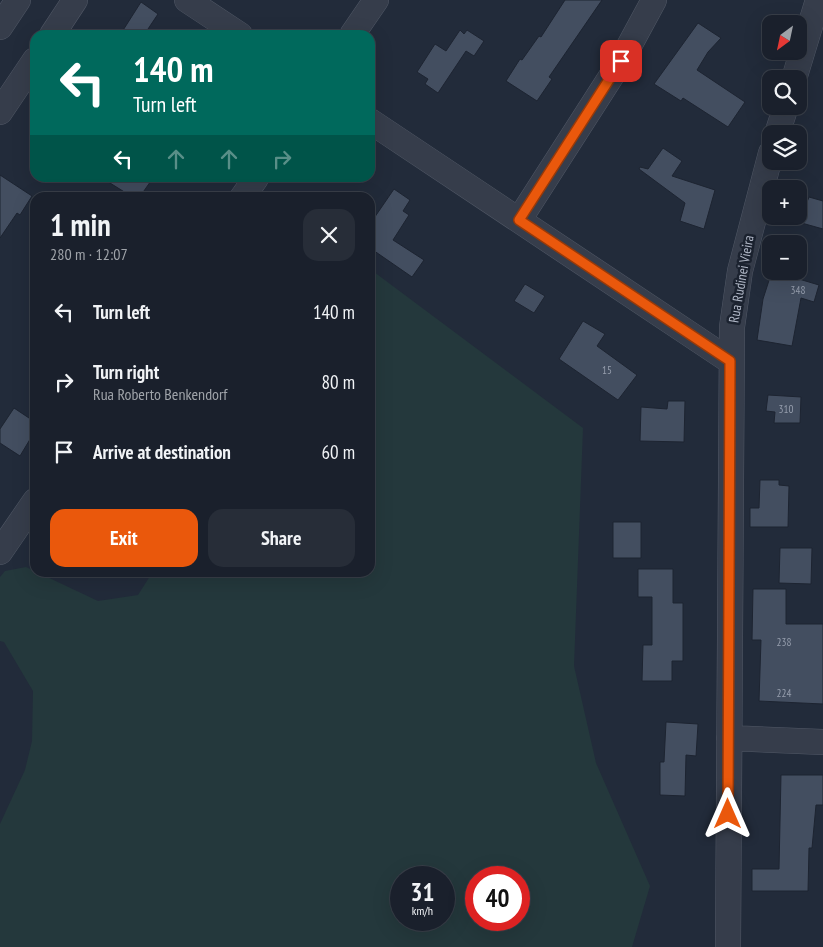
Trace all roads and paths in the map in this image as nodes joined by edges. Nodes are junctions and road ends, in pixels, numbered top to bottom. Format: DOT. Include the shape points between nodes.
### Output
graph roads {
  1 [pos="18,0"];
  2 [pos="75,0"];
  3 [pos="188,0"];
  4 [pos="376,0"];
  5 [pos="654,0"];
  6 [pos="818,0"];
  7 [pos="0,27"];
  8 [pos="55,30"];
  9 [pos="233,30"];
  10 [pos="355,30"];
  11 [pos="30,67"];
  12 [pos="797,70"];
  13 [pos="0,112"];
  14 [pos="375,124"];
  15 [pos="767,170"];
  16 [pos="519,220"];
  17 [pos="730,361"];
  18 [pos="30,508"];
  19 [pos="0,552"];
  20 [pos="728,738"];
  21 [pos="823,742"];
  22 [pos="728,947"];
  1 -- 7 [label="street"];
  2 -- 8 [label="street"];
  3 -- 9 [label="street"];
  4 -- 10 [label="street"];
  5 -- 16 [label="street" via="621,61"];
  6 -- 12 [label="street"];
  11 -- 13 [label="street"];
  14 -- 16 [label="street"];
  15 -- 17 [label="street, Rua Rudinei Vieira" via="736,289"];
  16 -- 17 [label="street"];
  17 -- 20 [label="street, Rua Rudinei Vieira"];
  18 -- 19 [label="street"];
  20 -- 21 [label="street"];
  20 -- 22 [label="street, Rua Rudinei Vieira"];
}
